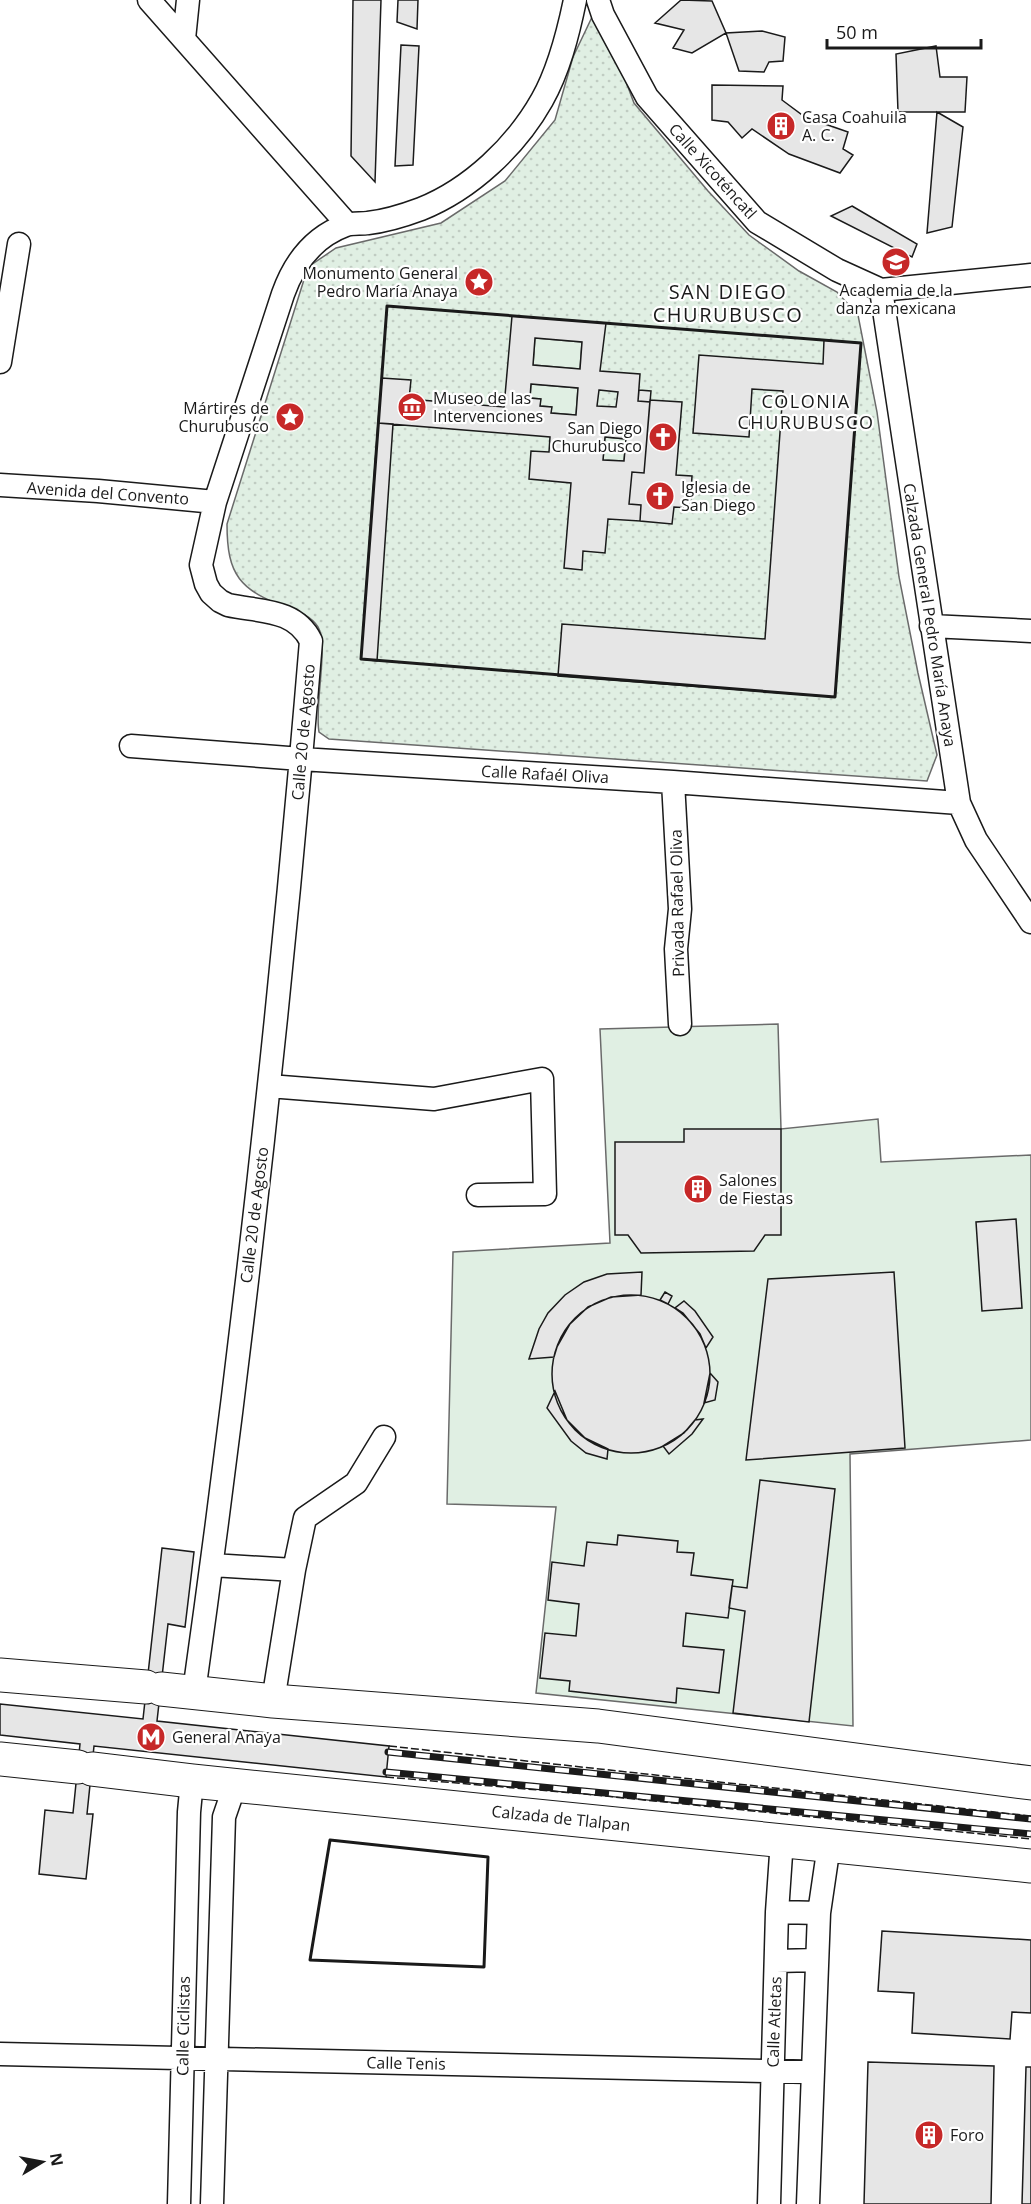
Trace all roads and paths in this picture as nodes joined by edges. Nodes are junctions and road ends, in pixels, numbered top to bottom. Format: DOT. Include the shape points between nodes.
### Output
graph roads {
  1 [pos="149,0"];
  2 [pos="188,0"];
  3 [pos="575,0"];
  4 [pos="598,0"];
  5 [pos="184,39"];
  6 [pos="347,224"];
  7 [pos="19,244"];
  8 [pos="1031,275"];
  9 [pos="881,290"];
  10 [pos="0,362"];
  11 [pos="0,485"];
  12 [pos="215,502"];
  13 [pos="930,626"];
  14 [pos="1031,631"];
  15 [pos="131,746"];
  16 [pos="301,759"];
  17 [pos="673,782"];
  18 [pos="959,803"];
  19 [pos="1031,922"];
  20 [pos="680,1024"];
  21 [pos="269,1086"];
  22 [pos="478,1195"];
  23 [pos="384,1437"];
  24 [pos="212,1565"];
  25 [pos="294,1570"];
  26 [pos="0,1675"];
  27 [pos="194,1692"];
  28 [pos="273,1701"];
  29 [pos="0,1759"];
  30 [pos="192,1781"];
  31 [pos="1031,1783"];
  32 [pos="235,1785"];
  33 [pos="782,1840"];
  34 [pos="829,1845"];
  35 [pos="188,1848"];
  36 [pos="223,1850"];
  37 [pos="1031,1866"];
  38 [pos="777,1912"];
  39 [pos="819,1913"];
  40 [pos="776,1960"];
  41 [pos="817,1960"];
  42 [pos="0,2054"];
  43 [pos="183,2058"];
  44 [pos="217,2058"];
  45 [pos="773,2071"];
  46 [pos="813,2072"];
  47 [pos="179,2204"];
  48 [pos="212,2204"];
  49 [pos="769,2204"];
  50 [pos="808,2204"];
  1 -- 5 [label="street"];
  2 -- 5 [label="street"];
  3 -- 6 [label="street, Calle 20 de Agosto" via="563,46 542,99 498,156 464,184 422,208 384,220"];
  4 -- 9 [label="street, Calle Xicoténcatl" via="647,97 757,222 837,270"];
  5 -- 6 [label="street"];
  6 -- 12 [label="street, Calle 20 de Agosto" via="307,251 290,275"];
  7 -- 10 [label="street"];
  8 -- 9 [label="street"];
  9 -- 13 [label="street, Calzada General Pedro María Anaya"];
  11 -- 12 [label="street, Avenida del Convento"];
  12 -- 16 [label="street, Calle 20 de Agosto" via="201,565 211,593 228,605 293,619 306,630 311,641"];
  13 -- 14 [label="street"];
  13 -- 18 [label="street, Calzada General Pedro María Anaya"];
  15 -- 16 [label="street, Calle Rafaél Oliva"];
  16 -- 17 [label="street, Calle Rafaél Oliva"];
  16 -- 21 [label="street, Calle 20 de Agosto"];
  17 -- 18 [label="street, Calle Rafaél Oliva"];
  17 -- 20 [label="street, Privada Rafael Oliva" via="680,909 676,949"];
  18 -- 19 [label="street, Calzada General Pedro María Anaya" via="976,840"];
  21 -- 22 [label="street" via="434,1099 542,1079 545,1194"];
  21 -- 24 [label="street, Calle 20 de Agosto"];
  23 -- 25 [label="street" via="356,1483 305,1518"];
  24 -- 25 [label="street"];
  24 -- 27 [label="street, Calle 20 de Agosto"];
  25 -- 28 [label="street"];
  26 -- 27 [label="highway"];
  27 -- 28 [label="highway"];
  28 -- 31 [label="highway" via="598,1726"];
  29 -- 30 [label="highway, Calzada de Tlalpan"];
  30 -- 32 [label="highway, Calzada de Tlalpan"];
  30 -- 35 [label="street, Calle Ciclistas"];
  32 -- 33 [label="highway, Calzada de Tlalpan"];
  32 -- 36 [label="street, Calle Ciclistas" via="224,1817"];
  33 -- 34 [label="highway, Calzada de Tlalpan"];
  33 -- 38 [label="street, Calle Atletas"];
  34 -- 37 [label="highway, Calzada de Tlalpan"];
  34 -- 39 [label="street"];
  35 -- 36 [label="street"];
  35 -- 43 [label="street, Calle Ciclistas"];
  36 -- 44 [label="street, Calle Ciclistas"];
  38 -- 39 [label="street"];
  38 -- 40 [label="street, Calle Atletas"];
  39 -- 41 [label="street"];
  40 -- 41 [label="street"];
  40 -- 45 [label="street, Calle Atletas"];
  41 -- 46 [label="street"];
  42 -- 43 [label="street, Calle Tenis"];
  43 -- 44 [label="street, Calle Tenis"];
  43 -- 47 [label="street, Calle Ciclistas"];
  44 -- 45 [label="street, Calle Tenis"];
  44 -- 48 [label="street, Calle Ciclistas"];
  45 -- 46 [label="street, Calle Tenis"];
  45 -- 49 [label="street, Calle Atletas"];
  46 -- 50 [label="street"];
}
